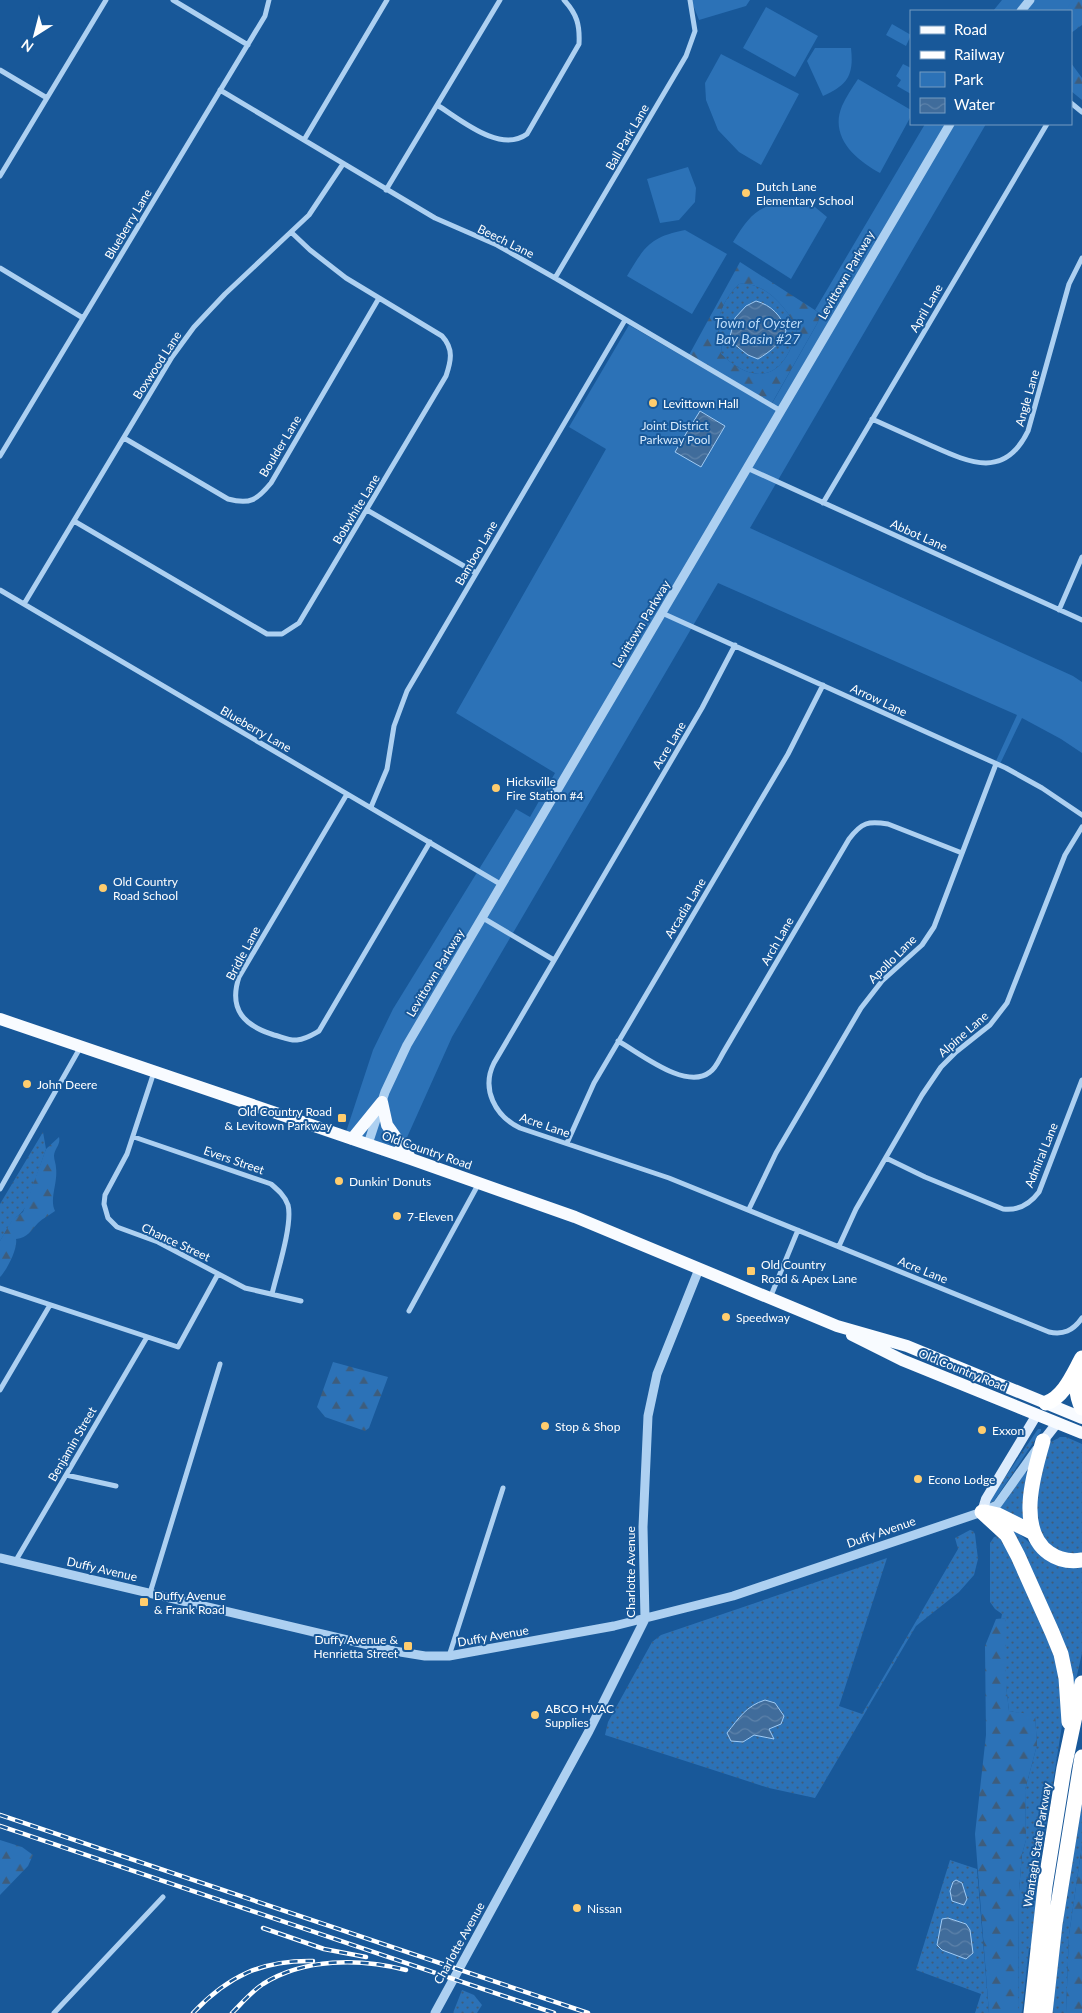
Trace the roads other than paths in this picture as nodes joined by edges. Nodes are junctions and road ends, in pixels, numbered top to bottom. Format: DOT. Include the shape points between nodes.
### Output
graph roads {
  1 [pos="106,0"];
  2 [pos="173,0"];
  3 [pos="269,0"];
  4 [pos="388,0"];
  5 [pos="500,0"];
  6 [pos="564,0"];
  7 [pos="690,0"];
  8 [pos="1030,0"];
  9 [pos="1022,10"];
  10 [pos="248,45"];
  11 [pos="0,70"];
  12 [pos="220,90"];
  13 [pos="47,98"];
  14 [pos="1072,104"];
  15 [pos="437,105"];
  16 [pos="1082,112"];
  17 [pos="949,125"];
  18 [pos="1046,125"];
  19 [pos="304,140"];
  20 [pos="343,164"];
  21 [pos="0,176"];
  22 [pos="386,190"];
  23 [pos="291,232"];
  24 [pos="1082,258"];
  25 [pos="0,268"];
  26 [pos="555,278"];
  27 [pos="379,298"];
  28 [pos="83,318"];
  29 [pos="625,320"];
  30 [pos="781,411"];
  31 [pos="872,419"];
  32 [pos="124,438"];
  33 [pos="0,456"];
  34 [pos="748,468"];
  35 [pos="823,503"];
  36 [pos="367,510"];
  37 [pos="74,521"];
  38 [pos="1082,557"];
  39 [pos="476,573"];
  40 [pos="0,590"];
  41 [pos="24,604"];
  42 [pos="1059,610"];
  43 [pos="662,613"];
  44 [pos="1082,620"];
  45 [pos="734,645"];
  46 [pos="823,685"];
  47 [pos="996,764"];
  48 [pos="347,794"];
  49 [pos="371,807"];
  50 [pos="1082,815"];
  51 [pos="1082,827"];
  52 [pos="430,842"];
  53 [pos="962,853"];
  54 [pos="502,885"];
  55 [pos="482,918"];
  56 [pos="554,960"];
  57 [pos="0,1019"];
  58 [pos="618,1041"];
  59 [pos="81,1048"];
  60 [pos="154,1071"];
  61 [pos="1082,1080"];
  62 [pos="382,1102"];
  63 [pos="134,1137"];
  64 [pos="352,1139"];
  65 [pos="567,1143"];
  66 [pos="368,1144"];
  67 [pos="886,1158"];
  68 [pos="411,1159"];
  69 [pos="479,1183"];
  70 [pos="0,1189"];
  71 [pos="749,1209"];
  72 [pos="798,1230"];
  73 [pos="839,1246"];
  74 [pos="699,1269"];
  75 [pos="218,1274"];
  76 [pos="0,1288"];
  77 [pos="272,1294"];
  78 [pos="770,1299"];
  79 [pos="301,1301"];
  80 [pos="50,1305"];
  81 [pos="409,1311"];
  82 [pos="1082,1318"];
  83 [pos="838,1326"];
  84 [pos="147,1337"];
  85 [pos="1082,1358"];
  86 [pos="220,1364"];
  87 [pos="1082,1371"];
  88 [pos="0,1390"];
  89 [pos="1046,1403"];
  90 [pos="1082,1408"];
  91 [pos="1036,1416"];
  92 [pos="1082,1418"];
  93 [pos="1057,1423"];
  94 [pos="1082,1433"];
  95 [pos="1043,1441"];
  96 [pos="66,1475"];
  97 [pos="116,1486"];
  98 [pos="503,1488"];
  99 [pos="982,1512"];
  100 [pos="1034,1533"];
  101 [pos="0,1558"];
  102 [pos="1082,1560"];
  103 [pos="15,1562"];
  104 [pos="150,1594"];
  105 [pos="645,1619"];
  106 [pos="449,1656"];
  107 [pos="1082,1683"];
  108 [pos="1070,1745"];
  109 [pos="1081,1762"];
  110 [pos="163,1897"];
  111 [pos="54,2013"];
  112 [pos="435,2013"];
  113 [pos="1031,2013"];
  114 [pos="1045,2013"];
  1 -- 13 [label="street"];
  2 -- 10 [label="street"];
  3 -- 10 [label="street, Blueberry Lane" via="265,16"];
  4 -- 19 [label="street"];
  5 -- 15 [label="street"];
  6 -- 15 [label="street" via="578,19 579,44 527,134 511,141 490,137"];
  7 -- 26 [label="street, Ball Park Lane" via="695,31 686,56"];
  8 -- 9 [label="street"];
  10 -- 12 [label="street, Blueberry Lane"];
  11 -- 13 [label="street"];
  12 -- 19 [label="street, Beech Lane"];
  12 -- 28 [label="street, Blueberry Lane"];
  13 -- 21 [label="street"];
  14 -- 16 [label="street"];
  15 -- 22 [label="street"];
  17 -- 30 [label="street, Levittown Parkway"];
  18 -- 31 [label="street, April Lane"];
  19 -- 20 [label="street, Beech Lane"];
  20 -- 22 [label="street, Beech Lane"];
  20 -- 23 [label="street, Boxwood Lane" via="309,215"];
  22 -- 26 [label="street, Beech Lane"];
  23 -- 27 [label="street, Bobwhite Lane" via="326,264"];
  23 -- 32 [label="street, Boxwood Lane" via="224,294 194,327 172,357"];
  24 -- 31 [label="street, Angle Lane" via="1069,284 1028,431 1019,448 1010,455 992,463 963,460"];
  25 -- 28 [label="street"];
  26 -- 29 [label="street, Beech Lane"];
  27 -- 32 [label="street, Boulder Lane" via="260,497 247,502 228,499"];
  27 -- 36 [label="street, Bobwhite Lane" via="442,336 449,347 451,361 446,376"];
  28 -- 33 [label="street, Blueberry Lane"];
  29 -- 30 [label="street, Beech Lane"];
  29 -- 39 [label="street, Bamboo Lane"];
  30 -- 34 [label="street, Levittown Parkway"];
  31 -- 35 [label="street, April Lane"];
  32 -- 37 [label="street, Boxwood Lane"];
  34 -- 35 [label="street, Abbot Lane"];
  34 -- 43 [label="street, Levittown Parkway"];
  35 -- 42 [label="street, Abbot Lane"];
  36 -- 37 [label="street, Bobwhite Lane" via="299,623 287,632 274,635 254,628"];
  36 -- 39 [label="street"];
  37 -- 41 [label="street, Boxwood Lane"];
  38 -- 42 [label="street"];
  39 -- 49 [label="street, Bamboo Lane" via="406,691 394,726 388,769"];
  40 -- 41 [label="street, Blueberry Lane"];
  41 -- 48 [label="street, Blueberry Lane"];
  42 -- 44 [label="street, Abbot Lane"];
  43 -- 45 [label="street, Arrow Lane"];
  43 -- 54 [label="street, Levittown Parkway"];
  45 -- 46 [label="street, Arrow Lane"];
  45 -- 56 [label="street, Acre Lane" via="702,708"];
  46 -- 47 [label="street, Arrow Lane"];
  46 -- 58 [label="street, Arcadia Lane" via="783,762"];
  47 -- 50 [label="street, Arrow Lane" via="1042,788"];
  47 -- 53 [label="street, Apollo Lane"];
  48 -- 49 [label="street, Blueberry Lane"];
  48 -- 52 [label="street, Bridle Lane" via="239,977 236,1000 251,1026 296,1040 319,1031"];
  49 -- 52 [label="street, Blueberry Lane"];
  51 -- 67 [label="street, Alpine Lane" via="1065,855 1007,1003 990,1025 941,1067"];
  52 -- 54 [label="street, Blueberry Lane"];
  53 -- 58 [label="street, Arch Lane" via="888,824 875,822 863,825 849,839 709,1073 697,1078 676,1075"];
  53 -- 71 [label="street, Apollo Lane" via="928,938 882,981 862,1008 776,1153"];
  54 -- 55 [label="street, Levittown Parkway"];
  55 -- 56 [label="street"];
  55 -- 62 [label="street, Levittown Parkway" via="407,1045"];
  56 -- 65 [label="street, Acre Lane" via="494,1063 489,1086 496,1109 511,1124"];
  57 -- 59 [label="main road, Old Country Road"];
  58 -- 65 [label="street, Arcadia Lane" via="594,1083"];
  59 -- 60 [label="main road, Old Country Road"];
  59 -- 70 [label="street"];
  60 -- 63 [label="street, Chance Street"];
  60 -- 64 [label="main road, Old Country Road"];
  61 -- 67 [label="street, Admiral Lane" via="1039,1192 1017,1209 1003,1209"];
  62 -- 64 [label="main road"];
  62 -- 66 [label="street, Levittown Parkway"];
  62 -- 68 [label="main road" via="387,1125"];
  63 -- 75 [label="street, Chance Street" via="105,1195 108,1218 117,1227 158,1242"];
  63 -- 77 [label="street, Evers Street" via="271,1184 282,1194 288,1204 290,1218"];
  64 -- 66 [label="main road, Old Country Road"];
  65 -- 71 [label="street, Acre Lane"];
  66 -- 68 [label="main road, Old Country Road"];
  67 -- 73 [label="street, Alpine Lane"];
  68 -- 69 [label="main road, Old Country Road"];
  69 -- 74 [label="main road, Old Country Road" via="575,1217"];
  69 -- 81 [label="street"];
  71 -- 72 [label="street, Acre Lane"];
  72 -- 73 [label="street, Acre Lane"];
  72 -- 78 [label="street"];
  73 -- 82 [label="street, Acre Lane" via="1049,1332 1066,1333"];
  74 -- 78 [label="main road, Old Country Road"];
  74 -- 105 [label="street, Charlotte Avenue" via="657,1374 648,1416 643,1527"];
  75 -- 77 [label="street, Chance Street" via="245,1288"];
  75 -- 84 [label="street" via="178,1347"];
  76 -- 80 [label="street"];
  77 -- 79 [label="street, Chance Street"];
  78 -- 83 [label="main road, Old Country Road"];
  80 -- 84 [label="street"];
  80 -- 88 [label="street"];
  83 -- 89 [label="main road, Old Country Road" via="907,1346"];
  83 -- 91 [label="main road, Old Country Road" via="902,1360"];
  84 -- 96 [label="street, Benjamin Street"];
  85 -- 89 [label="highway" via="1061,1393"];
  86 -- 104 [label="street"];
  87 -- 90 [label="highway" via="1077,1387"];
  89 -- 92 [label="main road, Old Country Road"];
  91 -- 93 [label="main road, Old Country Road"];
  91 -- 99 [label="main road" via="986,1499"];
  93 -- 94 [label="main road, Old Country Road"];
  93 -- 95 [label="main road, Duffy Avenue"];
  95 -- 99 [label="street, Duffy Avenue" via="997,1505"];
  95 -- 100 [label="highway" via="1032,1489 1030,1514"];
  96 -- 97 [label="street"];
  96 -- 103 [label="street, Benjamin Street"];
  98 -- 106 [label="street"];
  99 -- 100 [label="highway" via="998,1515"];
  99 -- 105 [label="street, Duffy Avenue" via="733,1596"];
  99 -- 108 [label="highway" via="1011,1542 1061,1654 1066,1678"];
  100 -- 102 [label="highway" via="1041,1546 1053,1556"];
  101 -- 103 [label="street, Duffy Avenue"];
  103 -- 104 [label="street, Duffy Avenue"];
  104 -- 106 [label="street, Duffy Avenue" via="394,1652"];
  105 -- 106 [label="street, Duffy Avenue"];
  105 -- 112 [label="street, Charlotte Avenue" via="589,1731"];
  107 -- 108 [label="highway, Wantagh State Parkway"];
  108 -- 113 [label="highway, Wantagh State Parkway" via="1045,1886"];
  109 -- 114 [label="highway" via="1055,1924"];
  110 -- 111 [label="street"];
}
